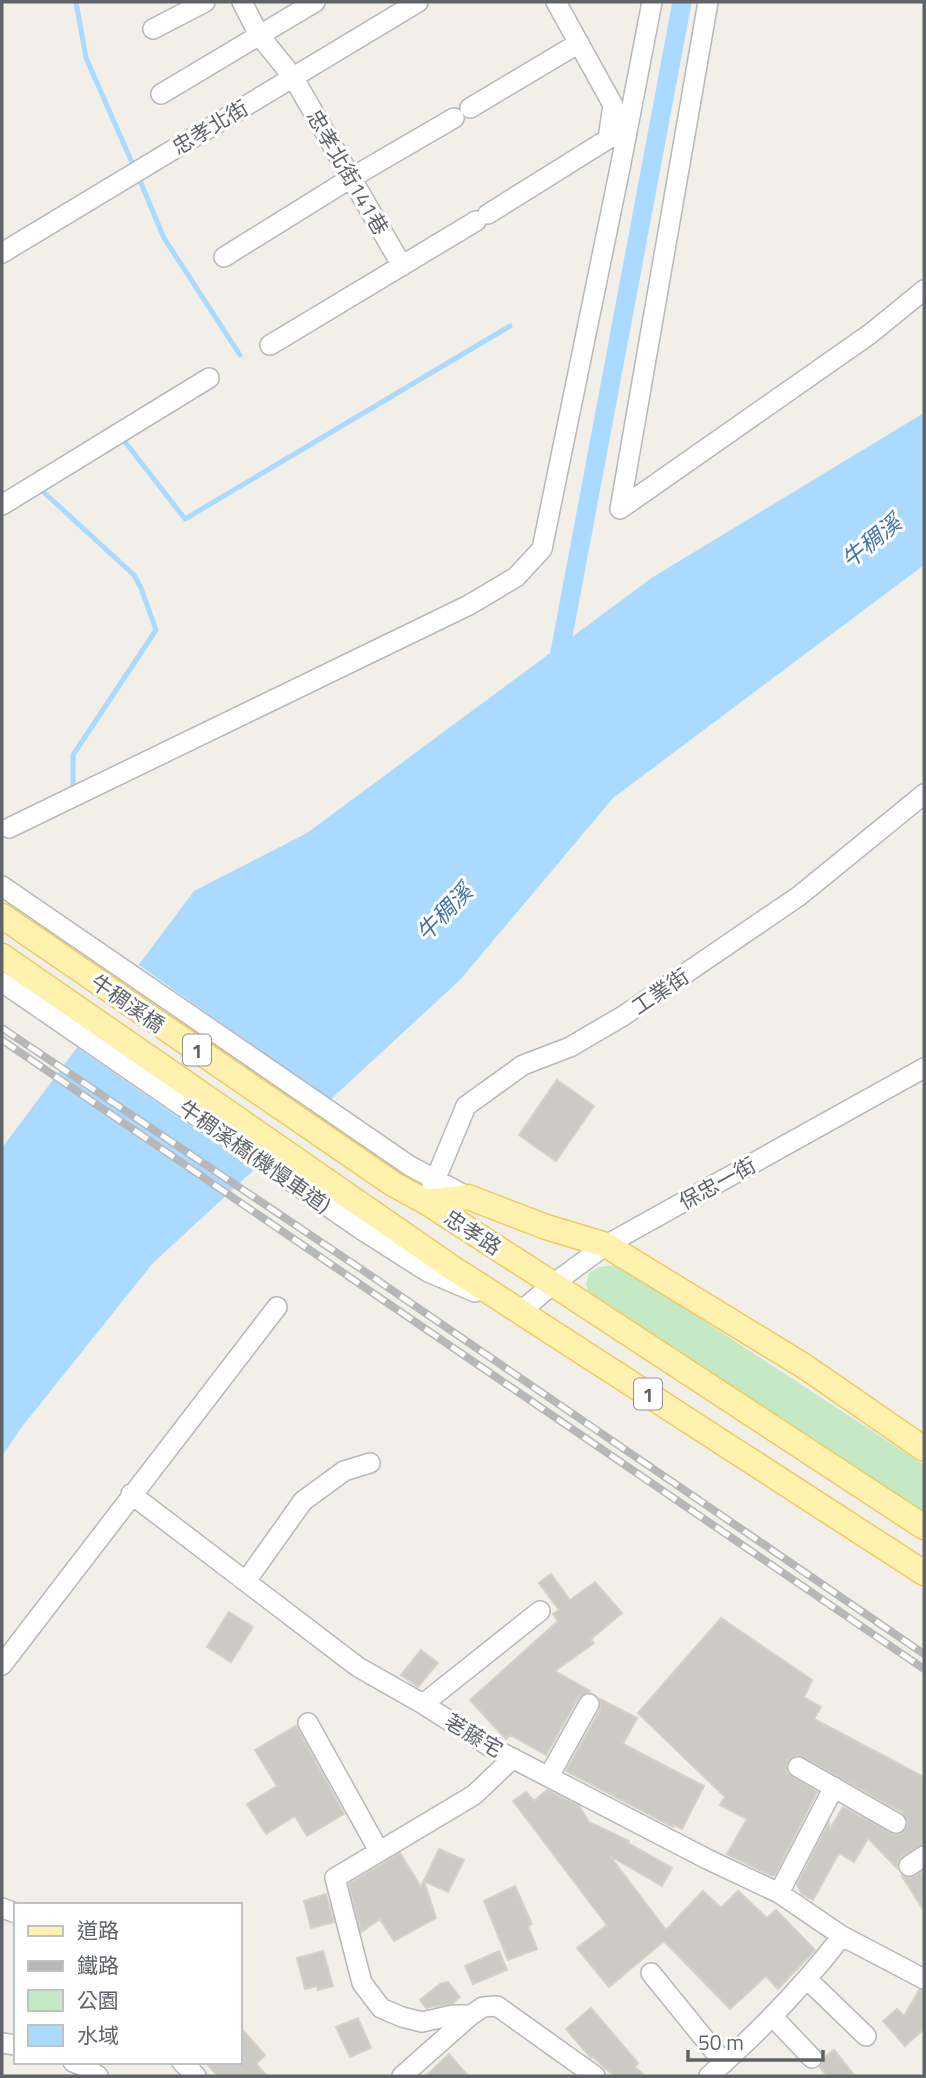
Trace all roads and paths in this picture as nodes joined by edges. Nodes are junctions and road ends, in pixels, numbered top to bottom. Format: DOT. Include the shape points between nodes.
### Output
graph roads {
  1 [pos="205,2"];
  2 [pos="242,2"];
  3 [pos="315,2"];
  4 [pos="418,2"];
  5 [pos="556,2"];
  6 [pos="652,2"];
  7 [pos="708,2"];
  8 [pos="153,29"];
  9 [pos="259,35"];
  10 [pos="579,43"];
  11 [pos="293,77"];
  12 [pos="161,94"];
  13 [pos="351,178"];
  14 [pos="2,253"];
  15 [pos="224,257"];
  16 [pos="402,266"];
  17 [pos="924,290"];
  18 [pos="270,345"];
  19 [pos="209,378"];
  20 [pos="2,505"];
  21 [pos="924,794"];
  22 [pos="9,828"];
  23 [pos="2,886"];
  24 [pos="2,916"];
  25 [pos="2,956"];
  26 [pos="2,982"];
  27 [pos="924,1068"];
  28 [pos="402,1175"];
  29 [pos="431,1191"];
  30 [pos="368,1221"];
  31 [pos="606,1245"];
  32 [pos="553,1284"];
  33 [pos="277,1307"];
  34 [pos="520,1312"];
  35 [pos="924,1449"];
  36 [pos="370,1463"];
  37 [pos="131,1494"];
  38 [pos="924,1527"];
  39 [pos="924,1573"];
  40 [pos="246,1581"];
  41 [pos="540,1611"];
  42 [pos="2,1665"];
  43 [pos="423,1704"];
  44 [pos="589,1704"];
  45 [pos="307,1723"];
  46 [pos="513,1758"];
  47 [pos="798,1767"];
  48 [pos="549,1776"];
  49 [pos="834,1787"];
  50 [pos="896,1824"];
  51 [pos="379,1851"];
  52 [pos="779,1893"];
  53 [pos="842,1936"];
  54 [pos="651,1973"];
  55 [pos="924,1979"];
  56 [pos="808,1980"];
  57 [pos="471,2015"];
  58 [pos="773,2017"];
  59 [pos="866,2036"];
  60 [pos="813,2058"];
  61 [pos="724,2063"];
  62 [pos="78,2064"];
  63 [pos="98,2076"];
  64 [pos="402,2076"];
  65 [pos="595,2076"];
  66 [pos="709,2076"];
  1 -- 8 [label="street"];
  2 -- 9 [label="street, 忠孝北街141巷"];
  3 -- 9 [label="street"];
  4 -- 11 [label="street, 忠孝北街"];
  5 -- 10 [label="street"];
  6 -- 22 [label="street" via="542,549 516,577 469,605"];
  7 -- 17 [label="street" via="620,509 870,334"];
  9 -- 11 [label="street, 忠孝北街141巷"];
  9 -- 12 [label="street"];
  10 -- 13 [label="street"];
  10 -- 16 [label="street" via="613,106 608,139"];
  11 -- 13 [label="street, 忠孝北街141巷"];
  11 -- 14 [label="street, 忠孝北街"];
  13 -- 15 [label="street"];
  13 -- 16 [label="street, 忠孝北街141巷"];
  16 -- 18 [label="street"];
  19 -- 20 [label="street"];
  21 -- 29 [label="street, 工業街" via="799,896 623,1016 570,1047 523,1065 466,1106"];
  23 -- 28 [label="street"];
  24 -- 28 [label="main road, 牛稠溪橋 / 1"];
  25 -- 30 [label="main road, 牛稠溪橋 / 1"];
  26 -- 30 [label="street, 牛稠溪橋(機慢車道)"];
  27 -- 31 [label="street, 保忠一街"];
  28 -- 29 [label="main road, 1"];
  29 -- 31 [label="main road, 忠孝路" via="468,1197"];
  29 -- 32 [label="main road, 忠孝路 / 1"];
  30 -- 34 [label="main road, 忠孝路 / 1"];
  31 -- 32 [label="street, 保忠一街"];
  31 -- 35 [label="main road, 忠孝路" via="804,1366"];
  32 -- 34 [label="street, 保忠一街"];
  32 -- 38 [label="main road, 忠孝路 / 1"];
  33 -- 37 [label="street"];
  34 -- 39 [label="main road, 忠孝路 / 1"];
  36 -- 40 [label="street" via="344,1471 303,1501"];
  37 -- 40 [label="street, 荖藤宅"];
  37 -- 42 [label="street"];
  40 -- 43 [label="street, 荖藤宅" via="358,1667"];
  41 -- 43 [label="street"];
  43 -- 46 [label="street, 荖藤宅"];
  44 -- 48 [label="street"];
  45 -- 51 [label="street"];
  46 -- 48 [label="street, 荖藤宅"];
  46 -- 51 [label="street" via="474,1795"];
  47 -- 49 [label="street"];
  48 -- 52 [label="street, 荖藤宅"];
  49 -- 50 [label="street"];
  49 -- 52 [label="street"];
  51 -- 57 [label="street" via="335,1878 362,1983 382,2008 402,2018 422,2022"];
  52 -- 53 [label="street, 荖藤宅"];
  53 -- 55 [label="street, 荖藤宅"];
  53 -- 56 [label="street"];
  54 -- 61 [label="street"];
  56 -- 58 [label="street"];
  56 -- 59 [label="street"];
  57 -- 64 [label="street"];
  57 -- 65 [label="street" via="483,2007 497,2006"];
  58 -- 60 [label="street"];
  58 -- 61 [label="street"];
  61 -- 66 [label="street"];
  62 -- 63 [label="street"];
}
